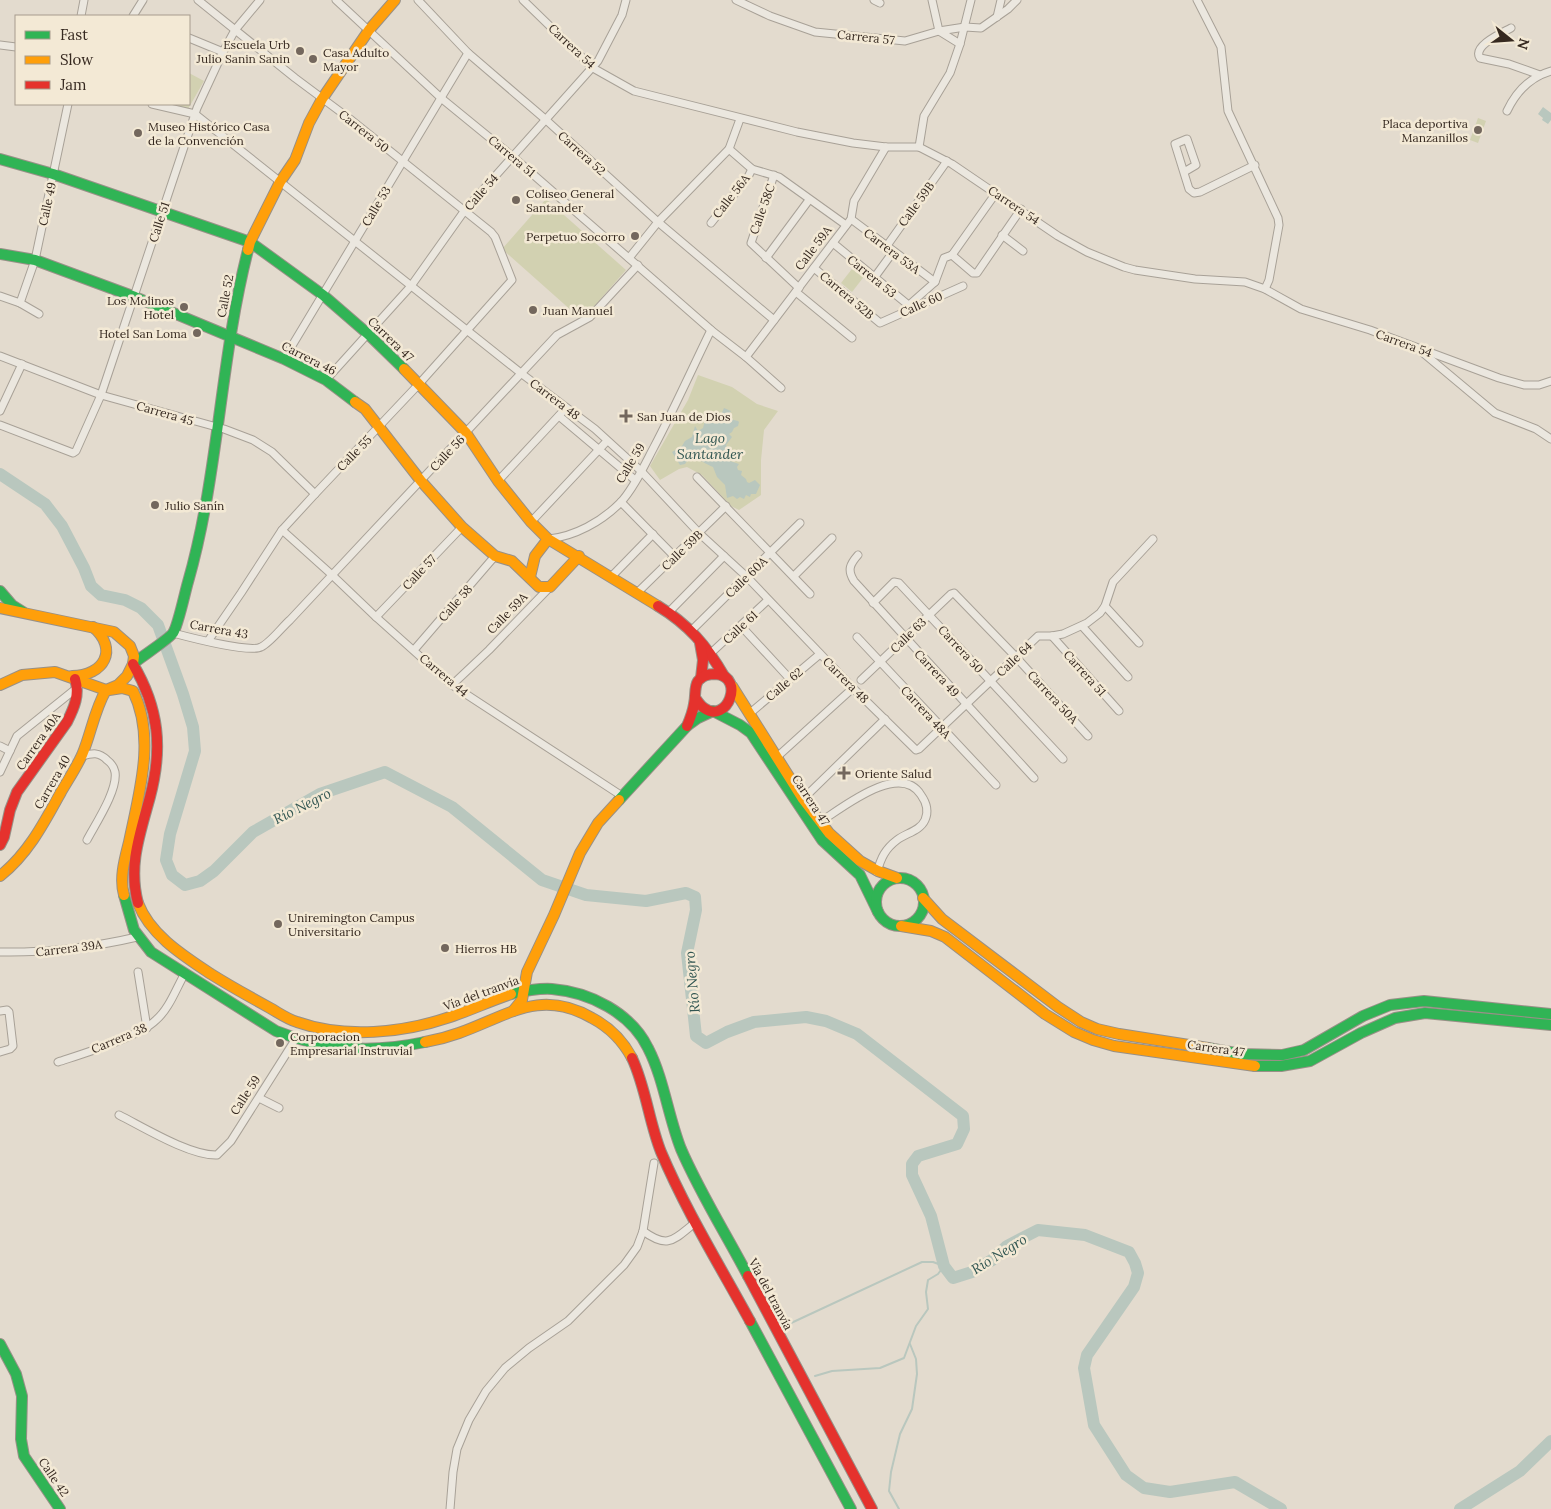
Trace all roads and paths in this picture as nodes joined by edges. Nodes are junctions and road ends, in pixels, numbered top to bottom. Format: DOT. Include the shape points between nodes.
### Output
graph roads {
  1 [pos="84,0"];
  2 [pos="143,0"];
  3 [pos="198,0"];
  4 [pos="260,0"];
  5 [pos="336,0"];
  6 [pos="395,0"];
  7 [pos="418,0"];
  8 [pos="523,0"];
  9 [pos="626,0"];
  10 [pos="736,0"];
  11 [pos="932,0"];
  12 [pos="971,0"];
  13 [pos="1001,0"];
  14 [pos="1017,0"];
  15 [pos="1197,0"];
  16 [pos="81,15"];
  17 [pos="135,15"];
  18 [pos="997,16"];
  19 [pos="965,27"];
  20 [pos="1511,28"];
  21 [pos="235,30"];
  22 [pos="369,30"];
  23 [pos="939,31"];
  24 [pos="190,38"];
  25 [pos="960,44"];
  26 [pos="0,45"];
  27 [pos="15,47"];
  28 [pos="223,52"];
  29 [pos="468,53"];
  30 [pos="593,68"];
  31 [pos="1551,71"];
  32 [pos="1540,75"];
  33 [pos="441,98"];
  34 [pos="322,99"];
  35 [pos="68,105"];
  36 [pos="156,105"];
  37 [pos="1507,111"];
  38 [pos="195,114"];
  39 [pos="740,119"];
  40 [pos="545,120"];
  41 [pos="886,147"];
  42 [pos="918,147"];
  43 [pos="729,149"];
  44 [pos="512,156"];
  45 [pos="0,160"];
  46 [pos="947,161"];
  47 [pos="402,162"];
  48 [pos="1254,166"];
  49 [pos="752,170"];
  50 [pos="1184,172"];
  51 [pos="53,174"];
  52 [pos="774,175"];
  53 [pos="280,182"];
  54 [pos="996,193"];
  55 [pos="810,200"];
  56 [pos="1020,209"];
  57 [pos="465,210"];
  58 [pos="162,212"];
  59 [pos="658,222"];
  60 [pos="848,222"];
  61 [pos="711,223"];
  62 [pos="1002,236"];
  63 [pos="354,241"];
  64 [pos="250,242"];
  65 [pos="833,243"];
  66 [pos="886,246"];
  67 [pos="1023,251"];
  68 [pos="893,252"];
  69 [pos="0,254"];
  70 [pos="952,255"];
  71 [pos="629,258"];
  72 [pos="766,258"];
  73 [pos="35,260"];
  74 [pos="638,265"];
  75 [pos="814,268"];
  76 [pos="512,276"];
  77 [pos="874,278"];
  78 [pos="934,282"];
  79 [pos="411,286"];
  80 [pos="963,286"];
  81 [pos="1265,289"];
  82 [pos="797,290"];
  83 [pos="323,295"];
  84 [pos="0,296"];
  85 [pos="135,297"];
  86 [pos="20,303"];
  87 [pos="910,307"];
  88 [pos="38,314"];
  89 [pos="774,320"];
  90 [pos="880,323"];
  91 [pos="467,330"];
  92 [pos="711,330"];
  93 [pos="368,334"];
  94 [pos="230,336"];
  95 [pos="852,338"];
  96 [pos="1416,347"];
  97 [pos="0,356"];
  98 [pos="746,358"];
  99 [pos="284,359"];
  100 [pos="22,364"];
  101 [pos="522,374"];
  102 [pos="326,380"];
  103 [pos="1551,381"];
  104 [pos="419,384"];
  105 [pos="781,388"];
  106 [pos="101,395"];
  107 [pos="566,408"];
  108 [pos="0,411"];
  109 [pos="559,416"];
  110 [pos="0,425"];
  111 [pos="379,427"];
  112 [pos="218,428"];
  113 [pos="466,433"];
  114 [pos="1551,439"];
  115 [pos="607,441"];
  116 [pos="599,450"];
  117 [pos="641,471"];
  118 [pos="697,477"];
  119 [pos="635,480"];
  120 [pos="421,481"];
  121 [pos="498,481"];
  122 [pos="315,494"];
  123 [pos="620,502"];
  124 [pos="726,506"];
  125 [pos="531,522"];
  126 [pos="800,523"];
  127 [pos="462,527"];
  128 [pos="282,530"];
  129 [pos="699,533"];
  130 [pos="653,534"];
  131 [pos="572,535"];
  132 [pos="832,538"];
  133 [pos="548,539"];
  134 [pos="1153,539"];
  135 [pos="772,552"];
  136 [pos="575,554"];
  137 [pos="858,555"];
  138 [pos="495,556"];
  139 [pos="675,556"];
  140 [pos="724,556"];
  141 [pos="331,574"];
  142 [pos="612,576"];
  143 [pos="794,576"];
  144 [pos="530,577"];
  145 [pos="747,577"];
  146 [pos="543,590"];
  147 [pos="0,591"];
  148 [pos="637,592"];
  149 [pos="810,594"];
  150 [pos="956,594"];
  151 [pos="768,600"];
  152 [pos="873,603"];
  153 [pos="1105,606"];
  154 [pos="0,608"];
  155 [pos="669,612"];
  156 [pos="24,613"];
  157 [pos="929,614"];
  158 [pos="376,618"];
  159 [pos="741,626"];
  160 [pos="1082,626"];
  161 [pos="92,627"];
  162 [pos="173,633"];
  163 [pos="695,634"];
  164 [pos="1052,636"];
  165 [pos="857,638"];
  166 [pos="905,638"];
  167 [pos="208,641"];
  168 [pos="1139,644"];
  169 [pos="260,648"];
  170 [pos="414,650"];
  171 [pos="133,651"];
  172 [pos="149,651"];
  173 [pos="711,653"];
  174 [pos="820,654"];
  175 [pos="1016,657"];
  176 [pos="880,662"];
  177 [pos="134,663"];
  178 [pos="724,676"];
  179 [pos="1128,677"];
  180 [pos="701,678"];
  181 [pos="790,679"];
  182 [pos="861,680"];
  183 [pos="74,681"];
  184 [pos="991,681"];
  185 [pos="0,685"];
  186 [pos="452,685"];
  187 [pos="732,686"];
  188 [pos="853,688"];
  189 [pos="106,690"];
  190 [pos="696,699"];
  191 [pos="966,704"];
  192 [pos="713,711"];
  193 [pos="1119,711"];
  194 [pos="749,714"];
  195 [pos="885,719"];
  196 [pos="687,726"];
  197 [pos="941,728"];
  198 [pos="1088,736"];
  199 [pos="0,746"];
  200 [pos="916,750"];
  201 [pos="10,751"];
  202 [pos="82,756"];
  203 [pos="776,757"];
  204 [pos="1063,759"];
  205 [pos="0,772"];
  206 [pos="1034,778"];
  207 [pos="996,785"];
  208 [pos="622,796"];
  209 [pos="803,798"];
  210 [pos="820,822"];
  211 [pos="87,840"];
  212 [pos="0,844"];
  213 [pos="877,872"];
  214 [pos="0,876"];
  215 [pos="897,878"];
  216 [pos="923,898"];
  217 [pos="878,912"];
  218 [pos="901,926"];
  219 [pos="138,937"];
  220 [pos="0,952"];
  221 [pos="138,972"];
  222 [pos="184,974"];
  223 [pos="526,990"];
  224 [pos="539,1005"];
  225 [pos="3,1011"];
  226 [pos="513,1011"];
  227 [pos="1551,1014"];
  228 [pos="1551,1025"];
  229 [pos="147,1028"];
  230 [pos="296,1040"];
  231 [pos="0,1052"];
  232 [pos="58,1062"];
  233 [pos="259,1098"];
  234 [pos="279,1108"];
  235 [pos="119,1115"];
  236 [pos="684,1154"];
  237 [pos="654,1162"];
  238 [pos="666,1162"];
  239 [pos="696,1222"];
  240 [pos="643,1231"];
  241 [pos="0,1344"];
  242 [pos="60,1509"];
  243 [pos="450,1509"];
  244 [pos="851,1509"];
  245 [pos="872,1509"];
  1 -- 16 [label="street"];
  2 -- 17 [label="street"];
  3 -- 21 [label="street, Carrera 50"];
  4 -- 21 [label="street, Calle 51"];
  5 -- 22 [label="street, Carrera 51"];
  6 -- 22 [label="street, Calle 52"];
  7 -- 29 [label="street, Carrera 52"];
  8 -- 30 [label="street, Carrera 54"];
  9 -- 30 [label="street, Calle 54" via="622,15"];
  10 -- 23 [label="street, Carrera 57" via="815,32 905,41"];
  11 -- 23 [label="street"];
  12 -- 19 [label="street"];
  13 -- 18 [label="street"];
  14 -- 18 [label="street, Carrera 57"];
  15 -- 48 [label="street" via="1221,47 1228,111"];
  18 -- 19 [label="street, Carrera 57" via="981,28"];
  19 -- 23 [label="street, Carrera 57"];
  19 -- 25 [label="street"];
  20 -- 32 [label="street" via="1482,46 1478,55"];
  21 -- 28 [label="street, Calle 51"];
  21 -- 34 [label="street, Carrera 50"];
  22 -- 33 [label="street, Carrera 51"];
  22 -- 34 [label="street, Calle 52"];
  23 -- 25 [label="street"];
  24 -- 28 [label="street"];
  25 -- 42 [label="street" via="950,73 924,116"];
  26 -- 27 [label="street"];
  28 -- 38 [label="street, Calle 51"];
  29 -- 33 [label="street, Calle 53"];
  29 -- 40 [label="street, Carrera 52"];
  30 -- 39 [label="street, Carrera 54" via="634,91"];
  30 -- 40 [label="street, Calle 54"];
  31 -- 32 [label="street"];
  32 -- 37 [label="street" via="1524,86"];
  33 -- 44 [label="street, Carrera 51"];
  33 -- 47 [label="street, Calle 53"];
  34 -- 47 [label="street, Carrera 50"];
  34 -- 53 [label="street, Calle 52" via="295,160"];
  35 -- 51 [label="street, Calle 49"];
  36 -- 38 [label="street, Carrera 48"];
  38 -- 53 [label="street, Carrera 48"];
  38 -- 58 [label="street, Calle 51"];
  39 -- 41 [label="street, Carrera 54"];
  39 -- 43 [label="street"];
  40 -- 44 [label="street, Calle 54"];
  40 -- 59 [label="street, Carrera 52"];
  41 -- 42 [label="street, Carrera 54"];
  41 -- 60 [label="street, Calle 59A" via="854,201"];
  42 -- 46 [label="street, Carrera 54"];
  43 -- 49 [label="street"];
  43 -- 59 [label="street"];
  44 -- 57 [label="street, Calle 54"];
  44 -- 71 [label="street, Carrera 51"];
  45 -- 51 [label="street, Carrera 47"];
  46 -- 54 [label="street, Carrera 54"];
  46 -- 66 [label="street, Calle 59B"];
  47 -- 57 [label="street, Carrera 50"];
  47 -- 63 [label="street, Calle 53"];
  48 -- 50 [label="street" via="1194,193 1189,189"];
  48 -- 81 [label="street" via="1275,208 1279,225"];
  49 -- 52 [label="street"];
  49 -- 61 [label="street, Calle 56A"];
  51 -- 58 [label="street, Carrera 47"];
  51 -- 73 [label="street, Calle 49"];
  52 -- 55 [label="street"];
  52 -- 72 [label="street, Calle 58C" via="751,243"];
  53 -- 63 [label="street, Carrera 48"];
  53 -- 64 [label="street, Calle 52"];
  54 -- 56 [label="street, Carrera 54"];
  54 -- 70 [label="street"];
  55 -- 60 [label="street"];
  55 -- 72 [label="street"];
  56 -- 62 [label="street"];
  56 -- 81 [label="street, Carrera 54" via="1058,236 1124,267 1196,279 1246,282"];
  57 -- 76 [label="street, Carrera 50" via="495,237"];
  57 -- 79 [label="street, Calle 54"];
  58 -- 64 [label="street, Carrera 47"];
  58 -- 85 [label="street, Calle 51"];
  59 -- 71 [label="street"];
  59 -- 89 [label="street, Carrera 52"];
  60 -- 65 [label="street, Calle 59A"];
  60 -- 66 [label="street, Carrera 53A"];
  62 -- 67 [label="street"];
  62 -- 70 [label="street" via="975,274"];
  63 -- 79 [label="street, Carrera 48"];
  63 -- 83 [label="street, Calle 53"];
  64 -- 83 [label="street, Carrera 47"];
  64 -- 94 [label="street, Calle 52"];
  65 -- 75 [label="street, Calle 59A"];
  65 -- 77 [label="street, Carrera 53"];
  66 -- 68 [label="street, Carrera 53A"];
  68 -- 77 [label="street"];
  68 -- 78 [label="street, Carrera 53A"];
  69 -- 73 [label="street, Carrera 46"];
  70 -- 78 [label="street" via="944,258"];
  71 -- 74 [label="street, Carrera 51"];
  72 -- 82 [label="street"];
  73 -- 85 [label="street, Carrera 46"];
  73 -- 86 [label="street, Calle 49"];
  74 -- 92 [label="street, Carrera 51"];
  74 -- 101 [label="street, Calle 56" via="590,317 557,335"];
  75 -- 82 [label="street, Calle 59A"];
  75 -- 90 [label="street, Carrera 52B"];
  76 -- 91 [label="street, Calle 55" via="512,282"];
  77 -- 87 [label="street, Carrera 53"];
  78 -- 87 [label="street"];
  79 -- 91 [label="street, Carrera 48"];
  79 -- 93 [label="street, Calle 54"];
  80 -- 87 [label="street, Calle 60"];
  81 -- 96 [label="street, Carrera 54" via="1301,309"];
  82 -- 89 [label="street, Calle 59A"];
  82 -- 95 [label="street"];
  83 -- 93 [label="street, Carrera 47"];
  83 -- 99 [label="street, Calle 53"];
  84 -- 86 [label="street"];
  85 -- 94 [label="street, Carrera 46"];
  85 -- 106 [label="street, Calle 51"];
  86 -- 88 [label="street"];
  87 -- 90 [label="street, Calle 60"];
  89 -- 98 [label="street, Calle 59A"];
  91 -- 101 [label="street, Carrera 48"];
  91 -- 104 [label="street, Calle 55"];
  92 -- 98 [label="street, Carrera 51"];
  92 -- 117 [label="street, Calle 59"];
  93 -- 102 [label="street, Calle 54"];
  93 -- 104 [label="street, Carrera 47"];
  94 -- 99 [label="street, Carrera 46"];
  94 -- 112 [label="street, Calle 52"];
  96 -- 103 [label="street, Carrera 54" via="1524,385"];
  96 -- 114 [label="street" via="1495,413 1536,429"];
  97 -- 100 [label="street, Carrera 45"];
  98 -- 105 [label="street, Carrera 51"];
  99 -- 102 [label="street, Carrera 46"];
  100 -- 106 [label="street, Carrera 45"];
  100 -- 108 [label="street"];
  101 -- 107 [label="street, Carrera 48"];
  101 -- 113 [label="street, Calle 56"];
  102 -- 111 [label="street, Carrera 46" via="365,409"];
  104 -- 111 [label="street, Calle 55"];
  104 -- 113 [label="street, Carrera 47"];
  106 -- 110 [label="street, Calle 51" via="75,453"];
  106 -- 112 [label="street, Carrera 45"];
  107 -- 109 [label="street"];
  107 -- 115 [label="street, Carrera 48"];
  109 -- 116 [label="street"];
  109 -- 121 [label="street"];
  111 -- 120 [label="street, Carrera 46"];
  111 -- 122 [label="street, Calle 55"];
  112 -- 122 [label="street, Carrera 45" via="253,440 272,452"];
  112 -- 162 [label="street, Calle 52" via="202,524"];
  113 -- 120 [label="street, Calle 56"];
  113 -- 121 [label="street, Carrera 47"];
  115 -- 116 [label="street"];
  115 -- 117 [label="street, Carrera 48"];
  116 -- 119 [label="street"];
  116 -- 125 [label="street"];
  117 -- 119 [label="street, Calle 59"];
  117 -- 129 [label="street, Carrera 48"];
  118 -- 124 [label="street"];
  119 -- 123 [label="street, Calle 59"];
  120 -- 127 [label="street, Carrera 46"];
  120 -- 141 [label="street, Calle 56"];
  121 -- 125 [label="street, Carrera 47"];
  122 -- 128 [label="street, Calle 55"];
  123 -- 130 [label="street"];
  123 -- 131 [label="street, Calle 59"];
  124 -- 129 [label="street, Calle 59B"];
  124 -- 135 [label="street"];
  125 -- 133 [label="street, Carrera 47"];
  126 -- 135 [label="street, Calle 60A"];
  127 -- 138 [label="street, Carrera 46"];
  127 -- 158 [label="street, Calle 57"];
  128 -- 141 [label="street, Carrera 44"];
  128 -- 167 [label="street, Calle 55"];
  129 -- 139 [label="street, Calle 59B"];
  129 -- 140 [label="street, Carrera 48"];
  130 -- 139 [label="street"];
  130 -- 142 [label="street"];
  131 -- 133 [label="street, Calle 59"];
  131 -- 136 [label="street"];
  132 -- 143 [label="street"];
  133 -- 136 [label="street, Carrera 47"];
  133 -- 144 [label="street" via="535,554"];
  134 -- 153 [label="street, Calle 64" via="1113,582"];
  135 -- 143 [label="street"];
  135 -- 145 [label="street, Calle 60A"];
  136 -- 142 [label="street, Carrera 47"];
  136 -- 146 [label="street, Calle 59A"];
  137 -- 152 [label="street, Carrera 49" via="850,563 851,576"];
  138 -- 144 [label="street, Carrera 46" via="512,561"];
  138 -- 170 [label="street, Calle 58"];
  139 -- 148 [label="street, Calle 59B"];
  140 -- 145 [label="street, Carrera 48"];
  140 -- 155 [label="street"];
  141 -- 158 [label="street, Carrera 44"];
  141 -- 169 [label="street, Calle 56"];
  142 -- 148 [label="street, Carrera 47"];
  143 -- 149 [label="street"];
  144 -- 146 [label="street, Carrera 46"];
  145 -- 151 [label="street, Carrera 48"];
  145 -- 163 [label="street, Calle 60A"];
  146 -- 186 [label="street, Calle 59A" via="489,650"];
  147 -- 156 [label="street"];
  148 -- 155 [label="street, Carrera 47"];
  150 -- 157 [label="street, Calle 63" via="951,594"];
  150 -- 175 [label="street, Carrera 50A"];
  151 -- 159 [label="street, Calle 61"];
  151 -- 174 [label="street, Carrera 48"];
  152 -- 157 [label="street, Carrera 50" via="894,582 899,583"];
  152 -- 166 [label="street, Carrera 49"];
  153 -- 160 [label="street, Calle 64"];
  153 -- 168 [label="street"];
  154 -- 156 [label="street"];
  155 -- 163 [label="street, Carrera 47"];
  156 -- 161 [label="street"];
  157 -- 166 [label="street, Calle 63"];
  157 -- 184 [label="street, Carrera 50"];
  158 -- 170 [label="street, Carrera 44"];
  159 -- 173 [label="street, Calle 61"];
  159 -- 181 [label="street"];
  160 -- 164 [label="street, Calle 64"];
  160 -- 179 [label="street"];
  161 -- 171 [label="street" via="114,632"];
  161 -- 183 [label="street" via="104,638 104,660 95,671"];
  162 -- 167 [label="street, Carrera 43"];
  162 -- 172 [label="street, Carrera 43"];
  163 -- 173 [label="street, Carrera 47"];
  163 -- 180 [label="street" via="703,660"];
  164 -- 175 [label="street, Calle 64" via="1038,636"];
  164 -- 193 [label="street, Carrera 51"];
  165 -- 176 [label="street, Carrera 48A"];
  166 -- 176 [label="street, Calle 63"];
  166 -- 191 [label="street, Carrera 49"];
  167 -- 169 [label="street, Carrera 43"];
  170 -- 186 [label="street, Carrera 44"];
  171 -- 172 [label="street"];
  171 -- 177 [label="street"];
  172 -- 177 [label="street, Carrera 43"];
  173 -- 178 [label="street, Carrera 47"];
  174 -- 181 [label="street, Calle 62"];
  174 -- 188 [label="street, Carrera 48"];
  175 -- 184 [label="street, Calle 64"];
  175 -- 198 [label="street, Carrera 50A"];
  176 -- 182 [label="street, Calle 63"];
  176 -- 197 [label="street, Carrera 48A"];
  177 -- 189 [label="street, Carrera 43" via="118,685"];
  177 -- 223 [label="street, Vía del tranvía" via="151,701 158,738 154,780 135,854 134,884 147,920 174,948 295,1022 329,1030 373,1031 416,1026"];
  178 -- 180 [label="street" via="712,673"];
  178 -- 187 [label="street"];
  180 -- 190 [label="street" via="695,690"];
  181 -- 194 [label="street, Calle 62"];
  183 -- 185 [label="street" via="55,672 22,675"];
  183 -- 189 [label="street"];
  183 -- 201 [label="street" via="17,736"];
  183 -- 212 [label="street, Carrera 40A" via="76,704 67,722 17,792"];
  184 -- 191 [label="street, Calle 64"];
  184 -- 204 [label="street, Carrera 50"];
  186 -- 208 [label="street, Carrera 44"];
  187 -- 192 [label="street" via="729,704"];
  187 -- 194 [label="street, Carrera 47"];
  188 -- 195 [label="street, Carrera 48"];
  188 -- 203 [label="street"];
  189 -- 202 [label="street, Carrera 40"];
  189 -- 219 [label="street" via="122,688 133,691 143,719 141,783 123,869 123,891 130,921"];
  190 -- 192 [label="street" via="704,709"];
  190 -- 196 [label="street"];
  191 -- 197 [label="street, Calle 64"];
  191 -- 206 [label="street, Carrera 49"];
  192 -- 196 [label="street"];
  192 -- 217 [label="street, Carrera 47" via="752,733 822,840 860,875"];
  194 -- 203 [label="street, Carrera 47"];
  195 -- 200 [label="street, Carrera 48"];
  195 -- 209 [label="street"];
  196 -- 208 [label="street"];
  197 -- 200 [label="street, Calle 64"];
  197 -- 207 [label="street, Carrera 48A"];
  199 -- 201 [label="street"];
  201 -- 205 [label="street"];
  202 -- 211 [label="street" via="102,754 115,771 112,790"];
  202 -- 214 [label="street, Carrera 40" via="31,842"];
  203 -- 209 [label="street, Carrera 47"];
  208 -- 223 [label="street" via="588,836 574,863 526,975"];
  209 -- 210 [label="street, Carrera 47"];
  210 -- 213 [label="street, Carrera 47" via="828,833"];
  210 -- 213 [label="street" via="883,785 903,782 917,788 927,803 925,819 920,827 897,840 882,854"];
  213 -- 215 [label="street, Carrera 47"];
  215 -- 216 [label="street" via="914,883"];
  215 -- 217 [label="street" via="886,882 879,891"];
  216 -- 218 [label="street" via="923,910 917,919"];
  216 -- 227 [label="street, Carrera 47" via="942,919 1058,1007 1081,1022 1119,1034 1241,1054 1282,1055 1304,1050 1363,1016 1390,1005 1424,1001"];
  217 -- 218 [label="street" via="890,924"];
  218 -- 228 [label="street, Carrera 47" via="941,935 1062,1025 1093,1040 1122,1047 1243,1065 1281,1066 1310,1060 1394,1018 1425,1013"];
  219 -- 220 [label="street, Carrera 39A" via="32,952"];
  219 -- 222 [label="street" via="151,952"];
  221 -- 229 [label="street"];
  222 -- 229 [label="street, Carrera 38" via="163,1014"];
  222 -- 230 [label="street"];
  223 -- 224 [label="street"];
  223 -- 226 [label="street"];
  223 -- 236 [label="street, Vía del tranvía" via="551,988 583,995 609,1007 636,1030 652,1056"];
  224 -- 226 [label="street"];
  224 -- 238 [label="street" via="572,1009 593,1018 624,1044 637,1069"];
  225 -- 231 [label="street" via="9,1012 13,1046"];
  226 -- 230 [label="street" via="459,1032 412,1045 346,1048"];
  229 -- 232 [label="street, Carrera 38"];
  230 -- 233 [label="street, Calle 59"];
  233 -- 234 [label="street"];
  233 -- 235 [label="street, Calle 59" via="224,1150 210,1156"];
  236 -- 238 [label="street" via="681,1160 696,1190 694,1195 688,1194 673,1164"];
  236 -- 245 [label="street, Vía del tranvía"];
  237 -- 240 [label="street"];
  238 -- 239 [label="street"];
  239 -- 240 [label="street" via="672,1241 654,1239"];
  239 -- 244 [label="street"];
  240 -- 243 [label="street" via="637,1247 618,1272 568,1320 505,1368 486,1391 457,1449"];
  241 -- 242 [label="street, Calle 42" via="21,1390 24,1456"];
}
